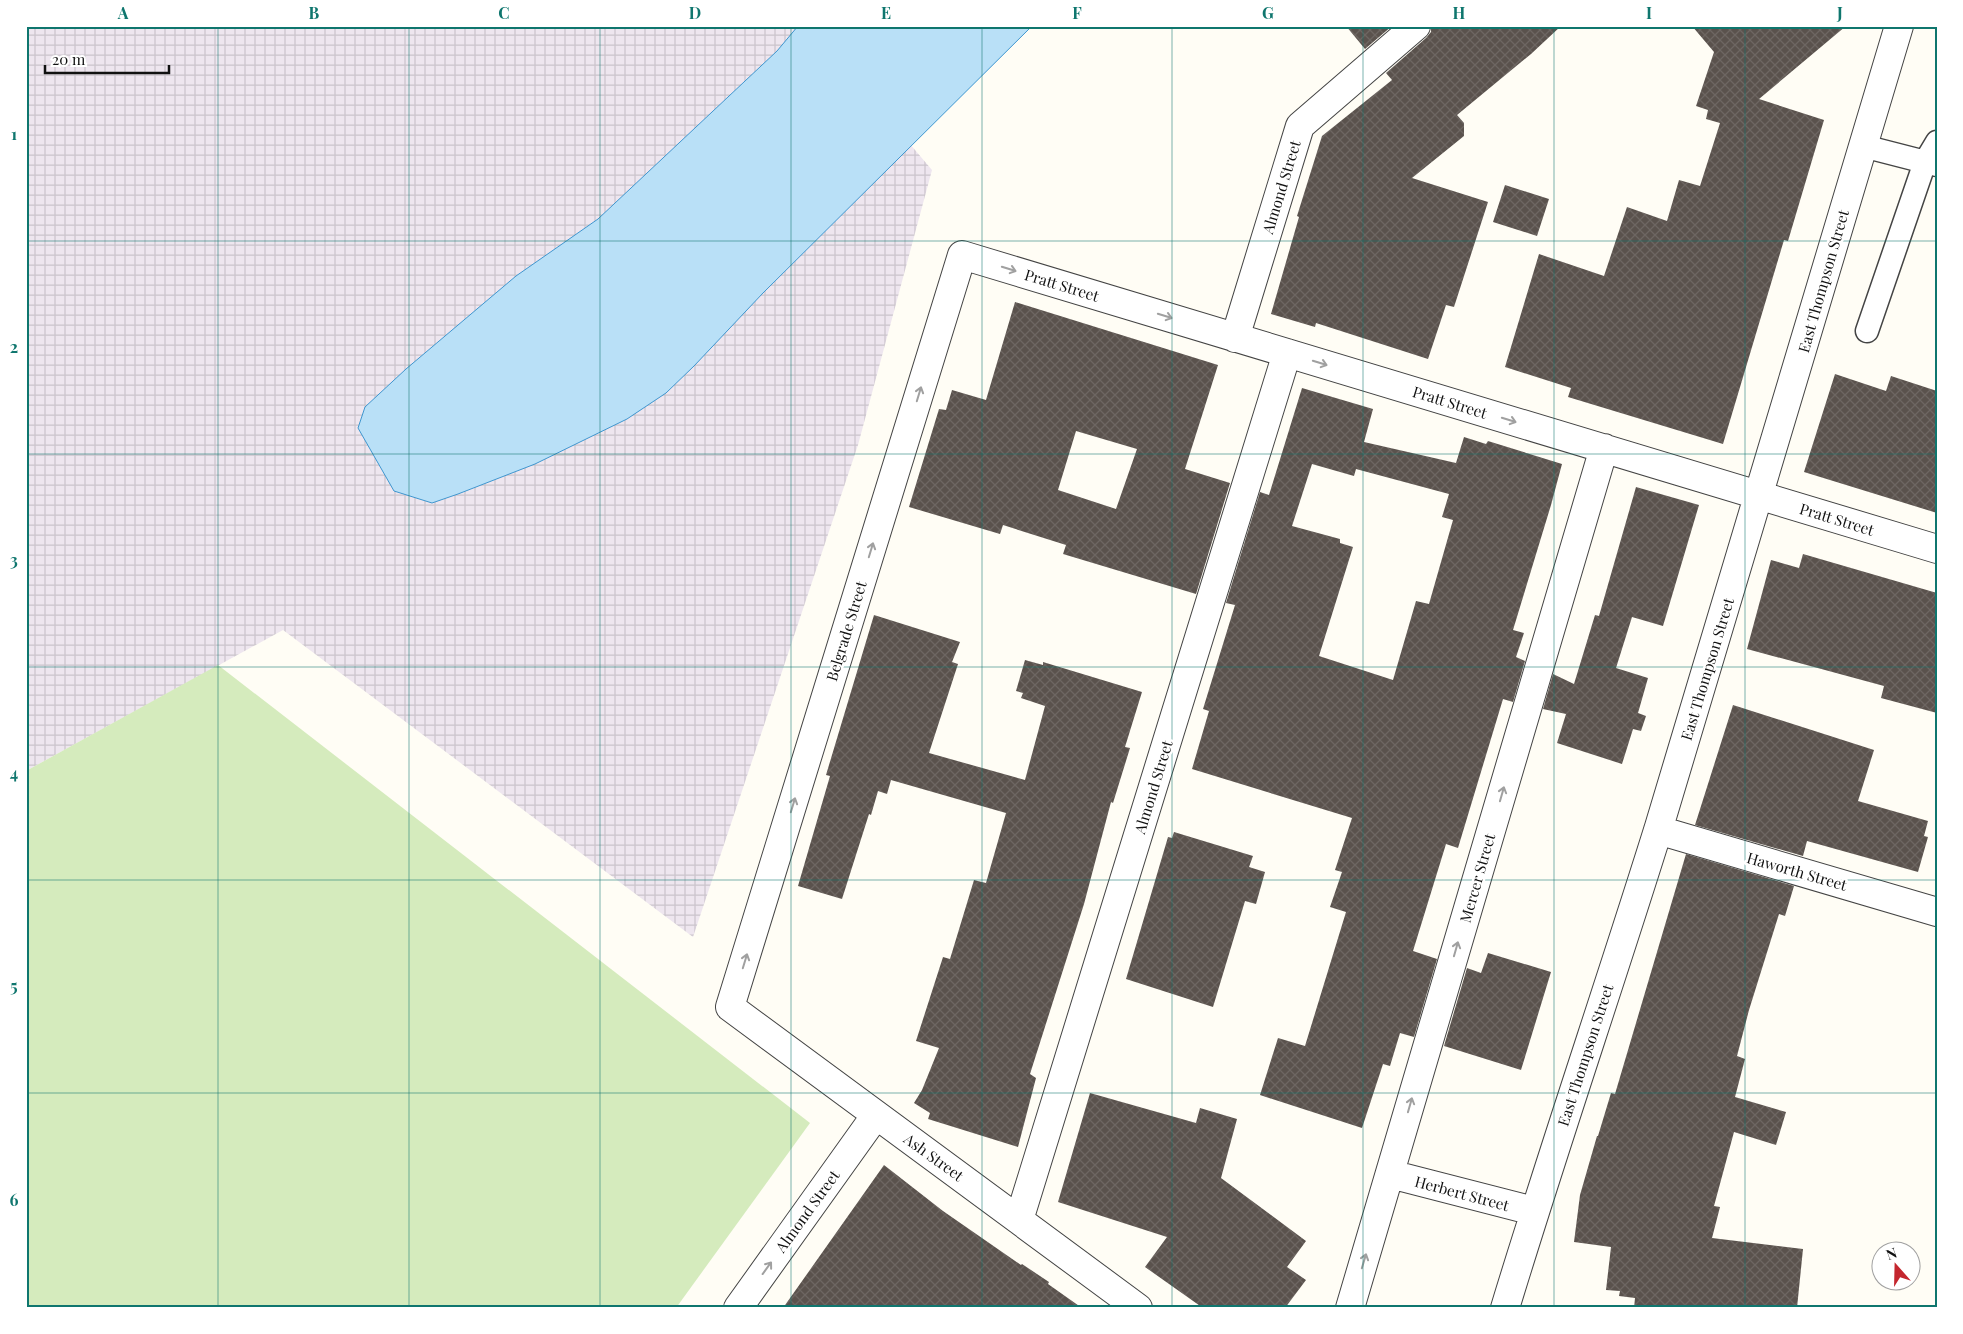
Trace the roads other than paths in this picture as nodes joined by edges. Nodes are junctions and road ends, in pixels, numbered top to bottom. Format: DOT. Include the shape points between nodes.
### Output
graph roads {
  1 [pos="1416,26"];
  2 [pos="1899,26"];
  3 [pos="1937,142"];
  4 [pos="1863,146"];
  5 [pos="1931,163"];
  6 [pos="962,255"];
  7 [pos="1867,331"];
  8 [pos="1235,338"];
  9 [pos="1287,353"];
  10 [pos="1604,448"];
  11 [pos="1760,496"];
  12 [pos="1937,549"];
  13 [pos="1658,830"];
  14 [pos="1937,912"];
  15 [pos="730,1007"];
  16 [pos="876,1115"];
  17 [pos="1390,1174"];
  18 [pos="1534,1212"];
  19 [pos="1019,1220"];
  20 [pos="738,1308"];
  21 [pos="1138,1308"];
  22 [pos="1350,1308"];
  23 [pos="1504,1308"];
  1 -- 8 [label="street, Almond Street" via="1300,126"];
  2 -- 4 [label="street, East Thompson Street"];
  3 -- 5 [label="lane"];
  4 -- 5 [label="lane"];
  4 -- 11 [label="street, East Thompson Street"];
  5 -- 7 [label="lane"];
  6 -- 8 [label="street, Pratt Street, one-way"];
  15 -- 6 [label="street, Belgrade Street, one-way"];
  8 -- 9 [label="street, Pratt Street"];
  9 -- 10 [label="street, Pratt Street, one-way"];
  9 -- 19 [label="street, Almond Street"];
  10 -- 11 [label="street, Pratt Street"];
  17 -- 10 [label="street, Mercer Street, one-way"];
  11 -- 12 [label="street, Pratt Street"];
  11 -- 13 [label="street, East Thompson Street"];
  13 -- 14 [label="street, Haworth Street"];
  13 -- 18 [label="street, East Thompson Street"];
  15 -- 16 [label="street, Ash Street"];
  16 -- 19 [label="street, Ash Street"];
  20 -- 16 [label="street, Almond Street, one-way"];
  17 -- 18 [label="street, Herbert Street"];
  22 -- 17 [label="street, Mercer Street, one-way"];
  18 -- 23 [label="street, East Thompson Street"];
  19 -- 21 [label="street, Ash Street"];
}
